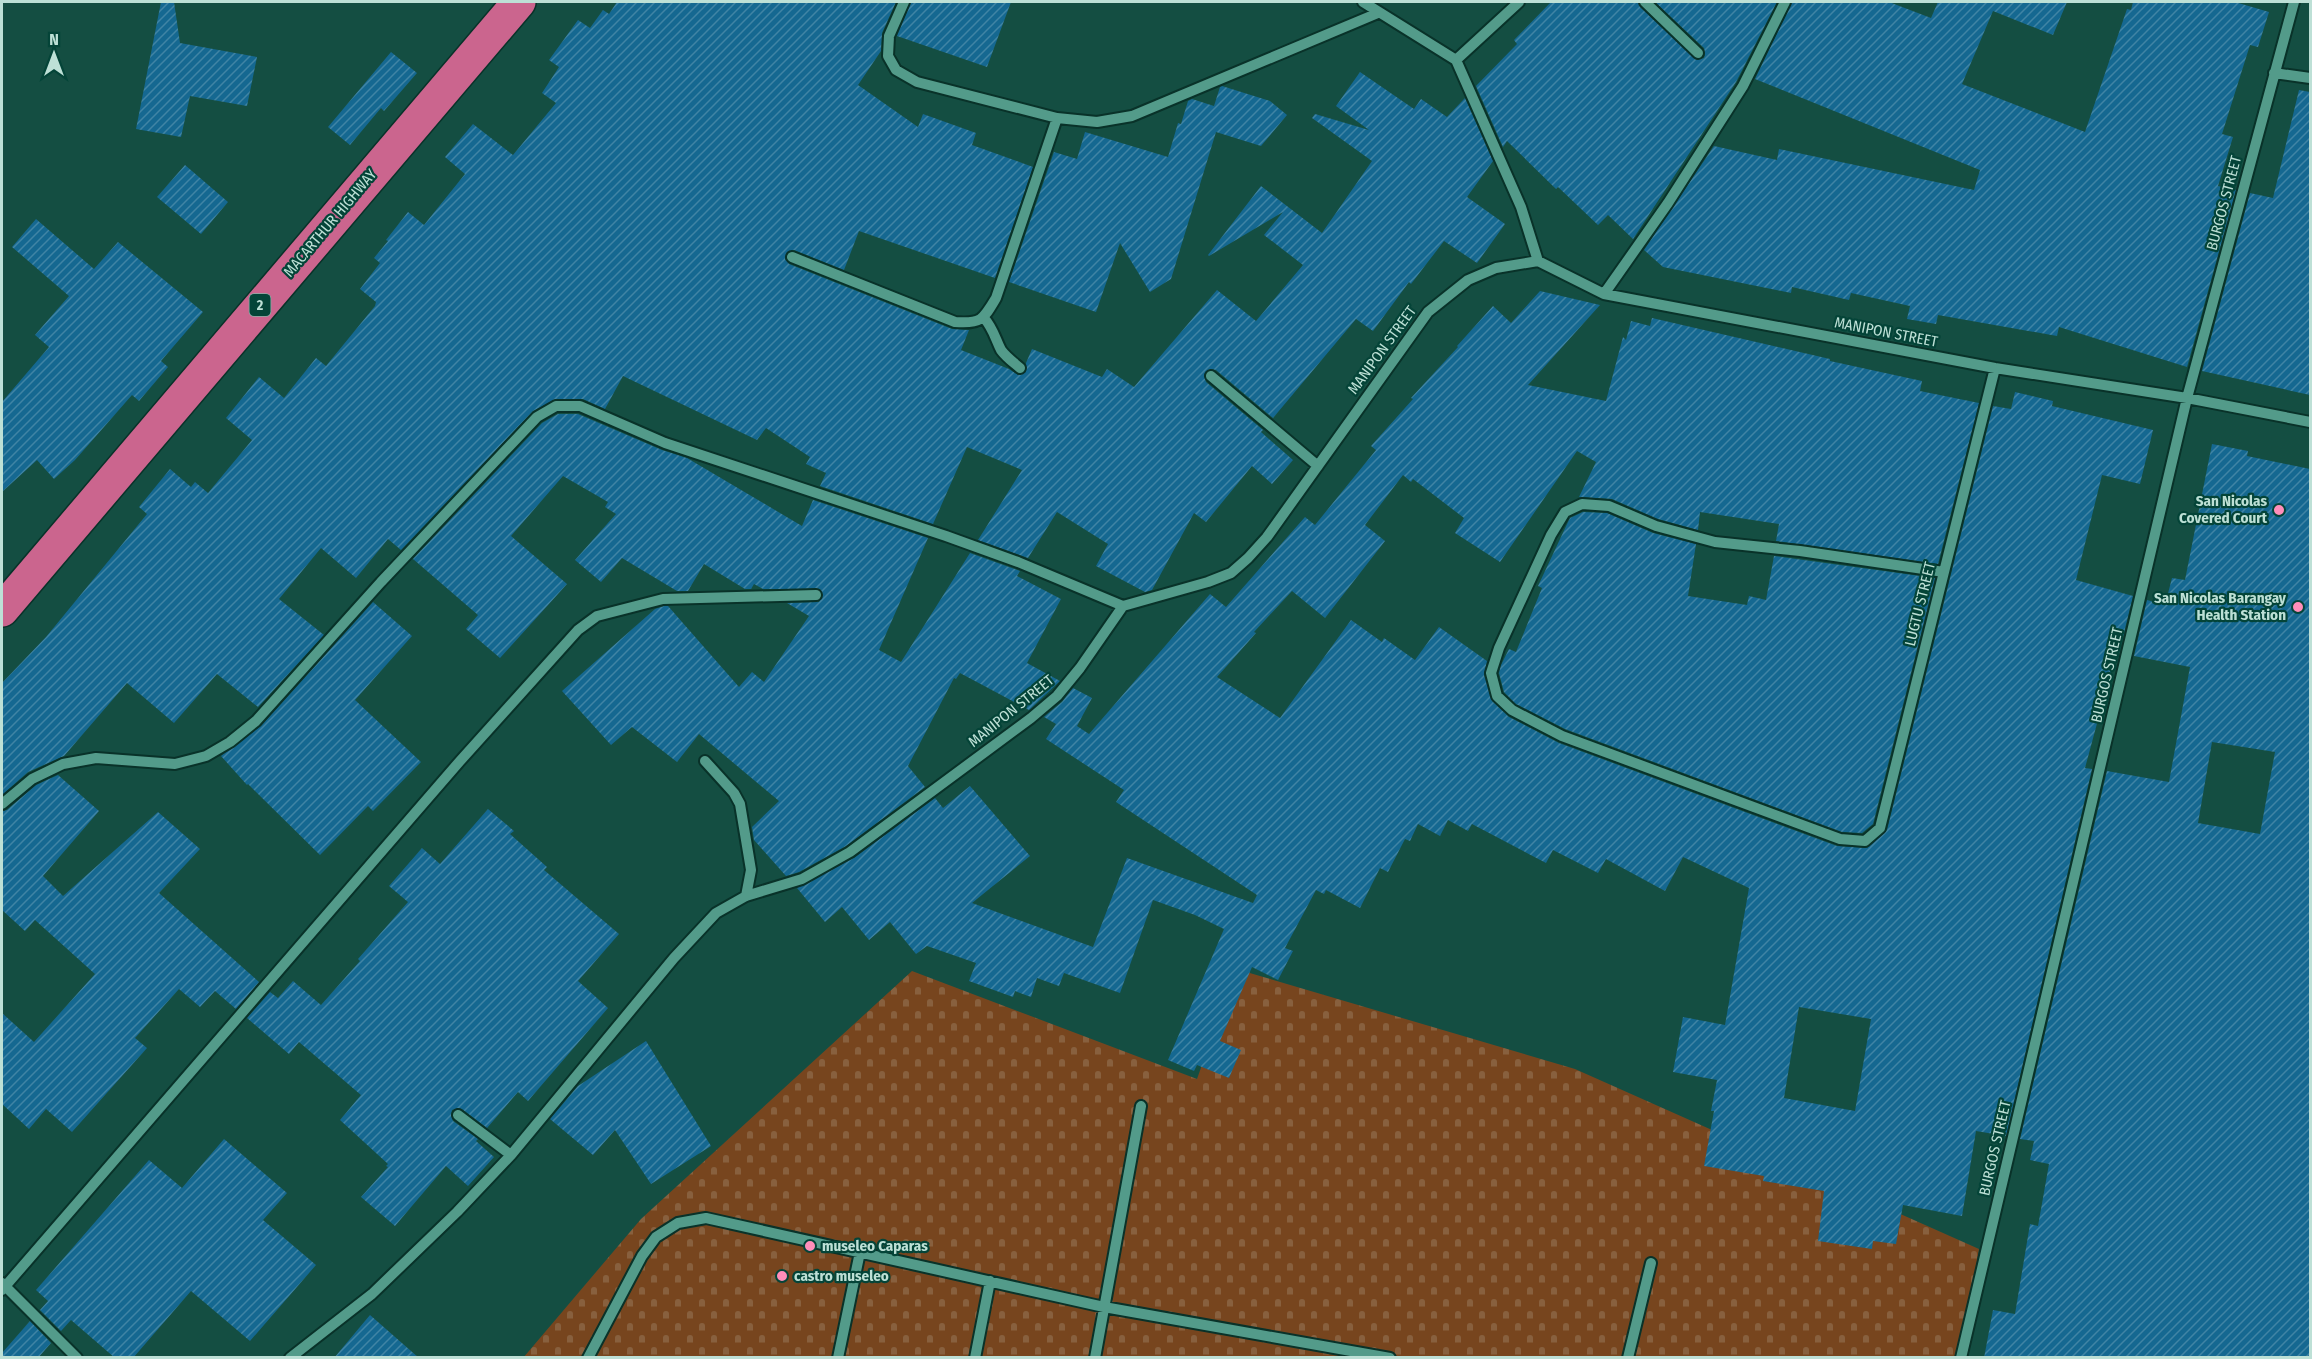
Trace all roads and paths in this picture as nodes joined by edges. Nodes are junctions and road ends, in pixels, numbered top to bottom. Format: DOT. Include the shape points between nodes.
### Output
graph roads {
  1 [pos="519,2"];
  2 [pos="904,2"];
  3 [pos="1363,2"];
  4 [pos="1519,2"];
  5 [pos="1645,2"];
  6 [pos="1785,2"];
  7 [pos="2294,2"];
  8 [pos="1378,13"];
  9 [pos="1698,53"];
  10 [pos="1456,60"];
  11 [pos="2274,73"];
  12 [pos="2310,78"];
  13 [pos="1057,118"];
  14 [pos="792,257"];
  15 [pos="1538,261"];
  16 [pos="1604,294"];
  17 [pos="984,318"];
  18 [pos="1020,368"];
  19 [pos="1995,368"];
  20 [pos="1211,376"];
  21 [pos="2187,398"];
  22 [pos="2310,422"];
  23 [pos="1318,466"];
  24 [pos="1944,572"];
  25 [pos="816,595"];
  26 [pos="1123,606"];
  27 [pos="2,610"];
  28 [pos="705,760"];
  29 [pos="2,804"];
  30 [pos="746,896"];
  31 [pos="1141,1106"];
  32 [pos="458,1115"];
  33 [pos="511,1155"];
  34 [pos="860,1252"];
  35 [pos="1651,1263"];
  36 [pos="990,1281"];
  37 [pos="3,1286"];
  38 [pos="1104,1307"];
  39 [pos="77,1358"];
  40 [pos="290,1358"];
  41 [pos="588,1358"];
  42 [pos="838,1358"];
  43 [pos="975,1358"];
  44 [pos="1095,1358"];
  45 [pos="1390,1358"];
  46 [pos="1628,1358"];
  47 [pos="1961,1358"];
  1 -- 27 [label="highway, MACARTHUR HIGHWAY / 2"];
  2 -- 13 [label="street" via="889,36 888,56 896,70 917,82"];
  3 -- 8 [label="street"];
  4 -- 10 [label="street"];
  5 -- 9 [label="street"];
  6 -- 16 [label="street" via="1743,86"];
  7 -- 11 [label="street, BURGOS STREET"];
  8 -- 10 [label="street"];
  8 -- 13 [label="street" via="1132,116 1097,122"];
  10 -- 15 [label="street" via="1521,207"];
  11 -- 12 [label="street"];
  11 -- 21 [label="street, BURGOS STREET"];
  13 -- 17 [label="street" via="996,298"];
  14 -- 17 [label="street" via="955,322 972,323"];
  15 -- 16 [label="street, MANIPON STREET"];
  15 -- 23 [label="street, MANIPON STREET" via="1496,268 1468,280 1428,312"];
  16 -- 19 [label="street, MANIPON STREET"];
  17 -- 18 [label="street" via="993,328 1000,348"];
  19 -- 21 [label="street, MANIPON STREET"];
  19 -- 24 [label="street, LUGTU STREET"];
  20 -- 23 [label="street"];
  21 -- 22 [label="street, MANIPON STREET"];
  21 -- 47 [label="street, BURGOS STREET"];
  23 -- 26 [label="street, MANIPON STREET" via="1267,537 1231,573"];
  24 -- 24 [label="street, LUGTU STREET" via="1880,828 1864,841 1840,839 1562,736 1512,710 1497,696 1491,673 1551,535 1565,512 1582,504 1609,506 1656,526 1715,543"];
  25 -- 37 [label="street" via="663,599 597,616 578,630 459,761"];
  26 -- 29 [label="street" via="946,536 665,443 580,406 556,406 537,417 256,721 230,742 206,756 175,764 96,758 63,764 32,779"];
  26 -- 30 [label="street, MANIPON STREET" via="1057,696 1031,717 850,852 802,879"];
  28 -- 30 [label="street" via="740,804 751,870"];
  30 -- 33 [label="street, MANIPON STREET" via="716,912 674,958"];
  31 -- 38 [label="street"];
  32 -- 33 [label="street"];
  33 -- 40 [label="street, MANIPON STREET" via="372,1294"];
  34 -- 36 [label="street"];
  34 -- 41 [label="street" via="706,1218 678,1223 656,1236"];
  34 -- 42 [label="street"];
  35 -- 46 [label="street"];
  36 -- 38 [label="street"];
  36 -- 43 [label="street"];
  37 -- 39 [label="street"];
  38 -- 44 [label="street"];
  38 -- 45 [label="street"];
}
